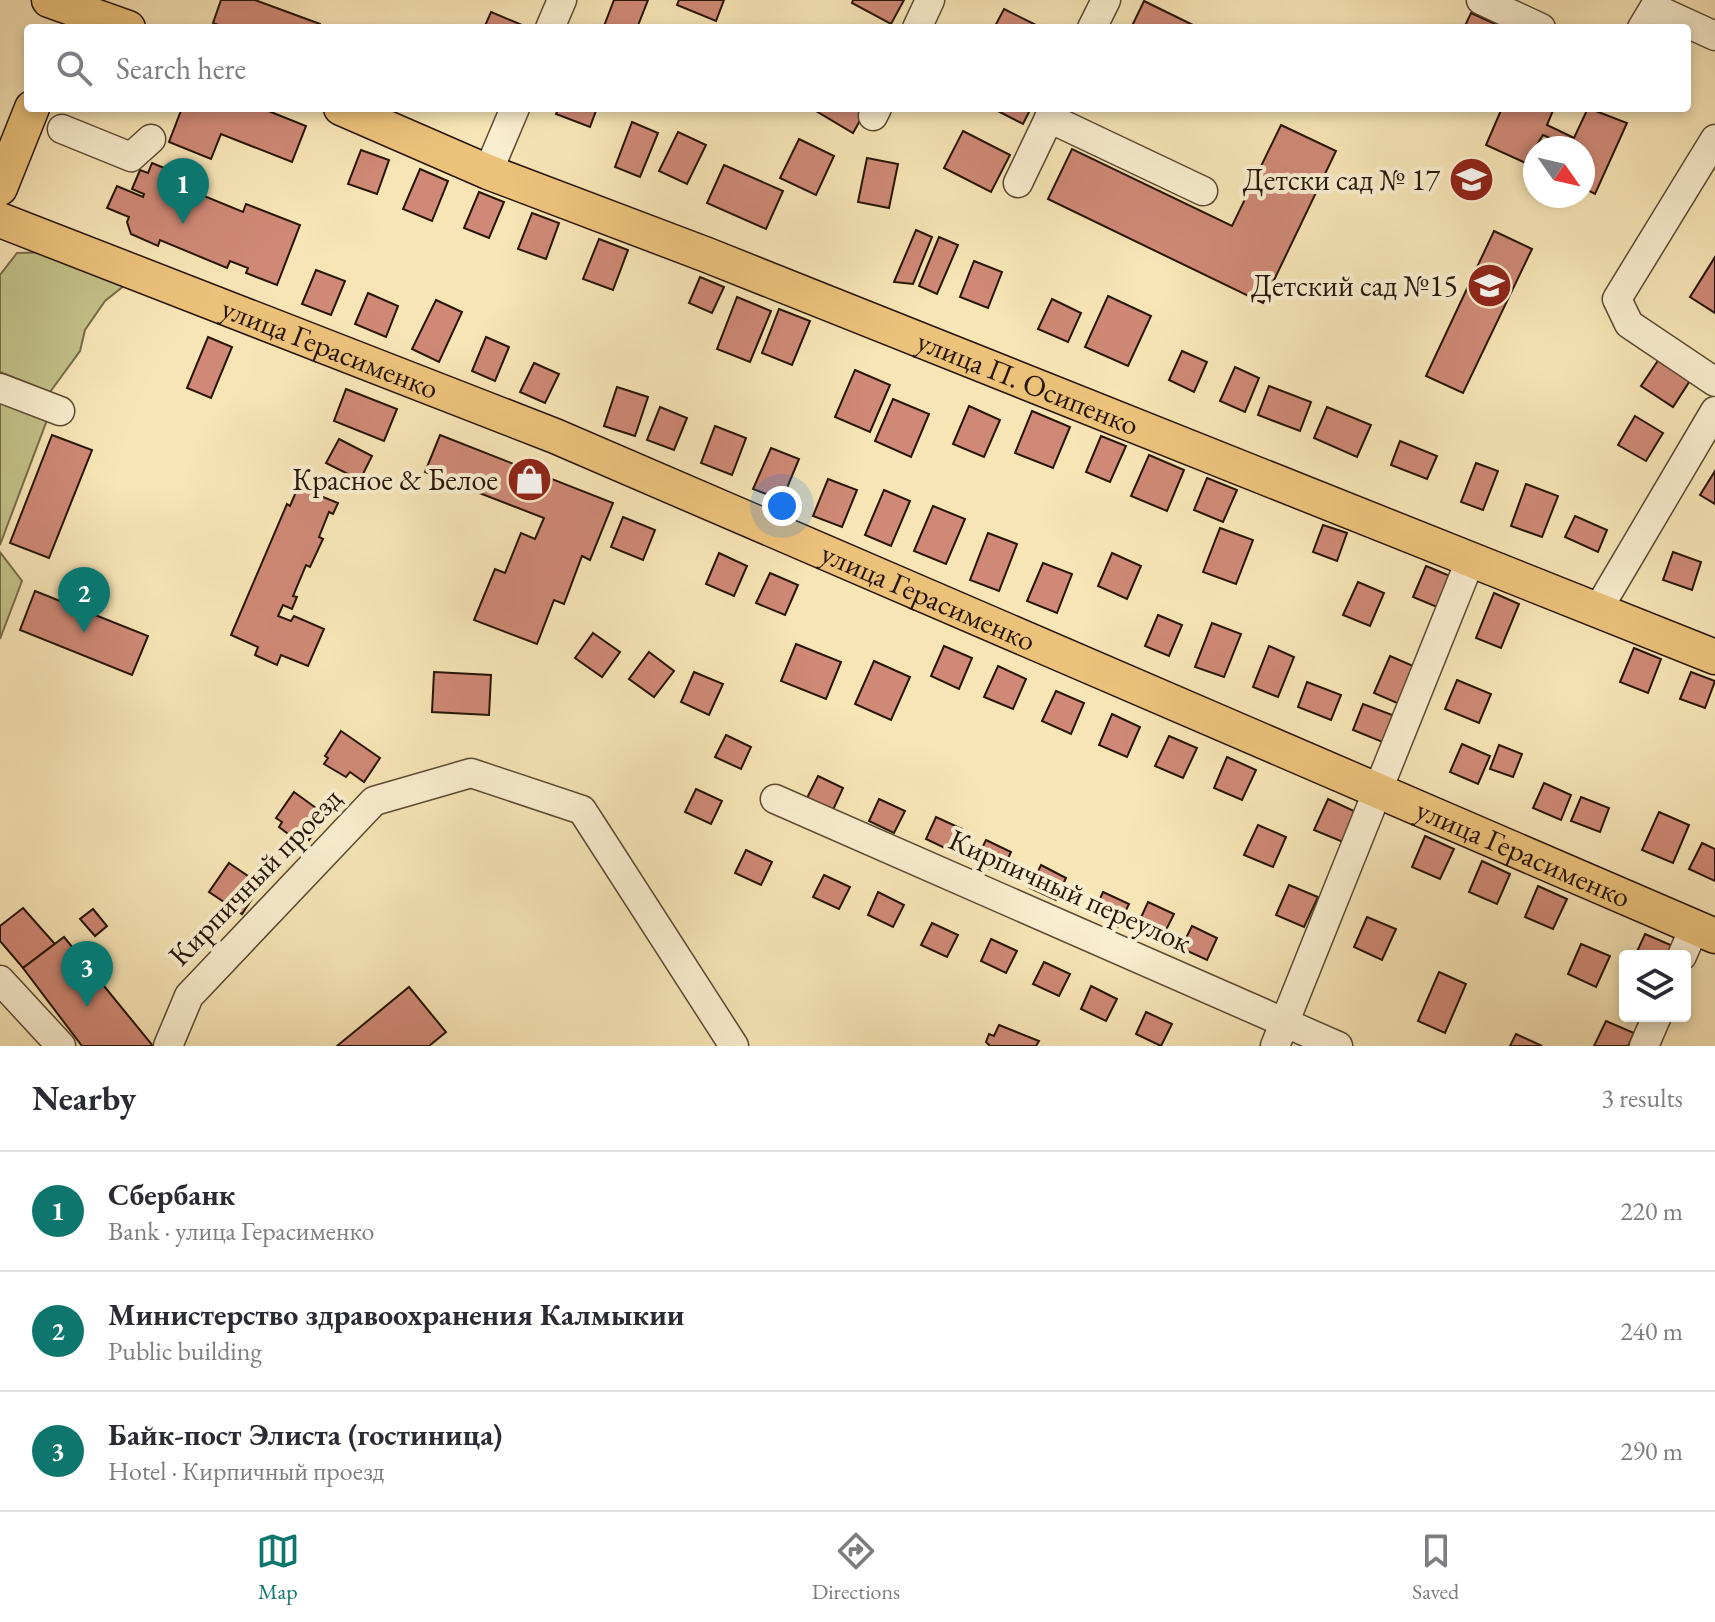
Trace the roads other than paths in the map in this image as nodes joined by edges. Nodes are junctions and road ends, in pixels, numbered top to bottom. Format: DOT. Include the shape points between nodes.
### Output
graph roads {
  1 [pos="562,0"];
  2 [pos="930,0"];
  3 [pos="1106,0"];
  4 [pos="1481,0"];
  5 [pos="65,9"];
  6 [pos="115,24"];
  7 [pos="552,24"];
  8 [pos="919,24"];
  9 [pos="1094,24"];
  10 [pos="1532,24"];
  11 [pos="1644,24"];
  12 [pos="1689,24"];
  13 [pos="1691,25"];
  14 [pos="1715,36"];
  15 [pos="30,112"];
  16 [pos="350,112"];
  17 [pos="513,112"];
  18 [pos="1052,113"];
  19 [pos="62,129"];
  20 [pos="151,139"];
  21 [pos="1715,139"];
  22 [pos="4,169"];
  23 [pos="488,172"];
  24 [pos="1018,183"];
  25 [pos="1203,191"];
  26 [pos="0,220"];
  27 [pos="1715,382"];
  28 [pos="0,388"];
  29 [pos="60,411"];
  30 [pos="1715,411"];
  31 [pos="1470,561"];
  32 [pos="1597,611"];
  33 [pos="1715,657"];
  34 [pos="1376,790"];
  35 [pos="775,799"];
  36 [pos="1697,940"];
  37 [pos="0,980"];
  38 [pos="1654,1022"];
  39 [pos="1279,1034"];
  40 [pos="61,1046"];
  41 [pos="168,1046"];
  42 [pos="734,1046"];
  43 [pos="1338,1046"];
  44 [pos="1644,1046"];
  1 -- 7 [label="street"];
  2 -- 8 [label="street"];
  3 -- 9 [label="street"];
  4 -- 10 [label="street"];
  5 -- 6 [label="main road"];
  11 -- 12 [label="street" via="1654,8"];
  13 -- 14 [label="street"];
  15 -- 22 [label="main road"];
  16 -- 23 [label="main road, улица П. Осипенко"];
  17 -- 23 [label="street"];
  18 -- 24 [label="street"];
  18 -- 25 [label="street"];
  19 -- 20 [label="street" via="131,157"];
  21 -- 27 [label="street" via="1617,299 1629,324"];
  23 -- 31 [label="main road, улица П. Осипенко"];
  26 -- 34 [label="main road, улица Герасименко" via="555,436"];
  28 -- 29 [label="street"];
  30 -- 32 [label="street"];
  31 -- 32 [label="main road, улица П. Осипенко"];
  31 -- 34 [label="street"];
  32 -- 33 [label="main road, улица П. Осипенко"];
  34 -- 36 [label="main road, улица Герасименко"];
  34 -- 39 [label="street"];
  35 -- 39 [label="street, Кирпичный переулок"];
  37 -- 40 [label="street"];
  38 -- 44 [label="street"];
  39 -- 43 [label="street, Кирпичный переулок"];
  41 -- 42 [label="street, Кирпичный проезд" via="189,996 374,801 471,773 582,810"];
}
